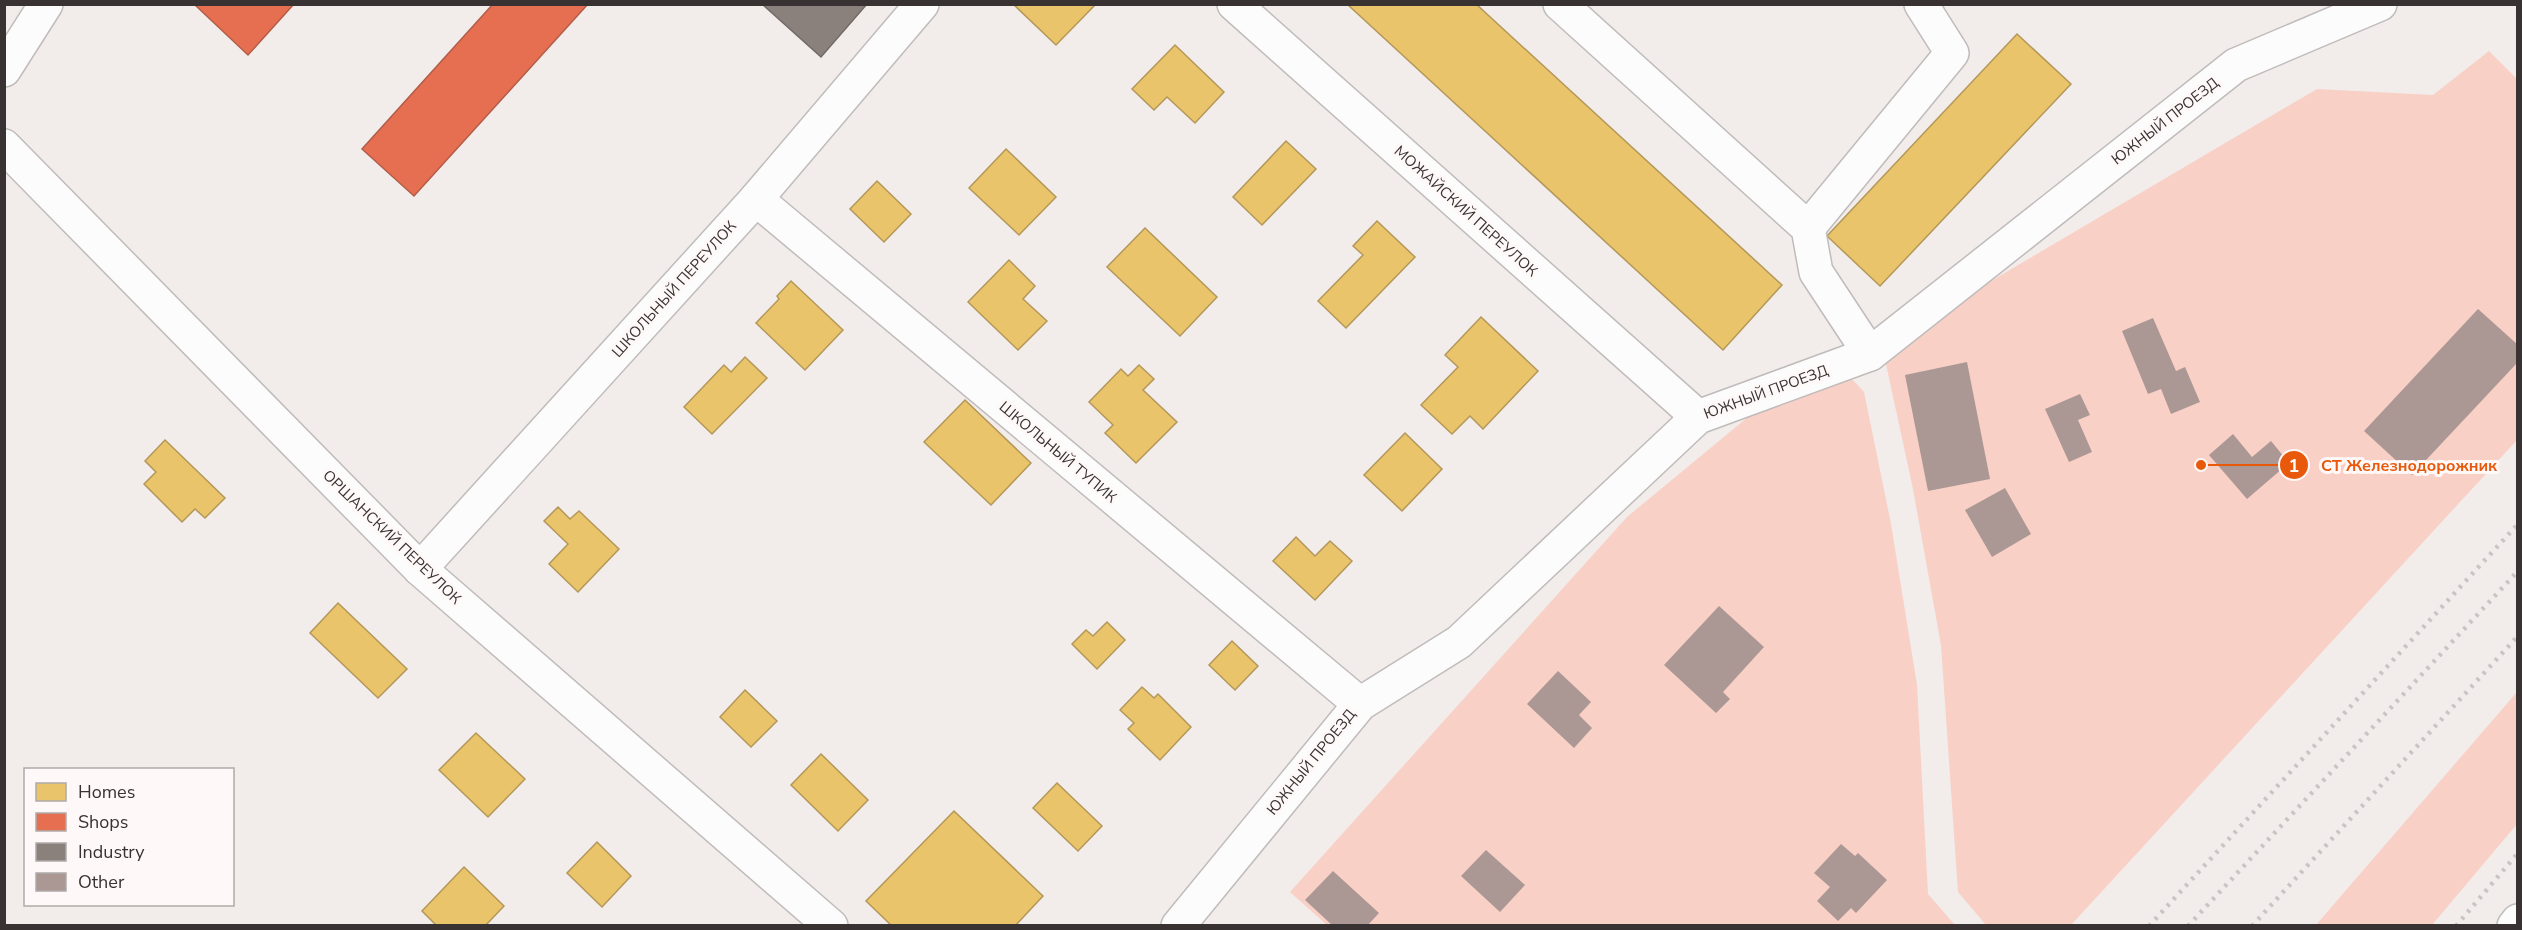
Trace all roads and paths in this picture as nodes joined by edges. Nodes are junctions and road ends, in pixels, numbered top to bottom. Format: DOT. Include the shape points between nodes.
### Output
graph roads {
  1 [pos="46,4"];
  2 [pos="922,4"];
  3 [pos="1234,4"];
  4 [pos="1560,4"];
  5 [pos="1921,4"];
  6 [pos="2380,4"];
  7 [pos="4,70"];
  8 [pos="4,146"];
  9 [pos="756,200"];
  10 [pos="1808,228"];
  11 [pos="1870,354"];
  12 [pos="1698,417"];
  13 [pos="420,569"];
  14 [pos="1360,704"];
  15 [pos="2517,921"];
  16 [pos="831,926"];
  17 [pos="1178,926"];
  18 [pos="2514,926"];
  1 -- 7 [label="street"];
  2 -- 9 [label="street, ШКОЛЬНЫЙ ПЕРЕУЛОК"];
  3 -- 12 [label="street, МОЖАЙСКИЙ ПЕРЕУЛОК"];
  4 -- 10 [label="street"];
  5 -- 10 [label="street" via="1952,53"];
  6 -- 11 [label="street, ЮЖНЫЙ ПРОЕЗД" via="2236,64"];
  8 -- 13 [label="street, ОРШАНСКИЙ ПЕРЕУЛОК"];
  9 -- 13 [label="street, ШКОЛЬНЫЙ ПЕРЕУЛОК"];
  9 -- 14 [label="street, ШКОЛЬНЫЙ ТУПИК"];
  10 -- 11 [label="street" via="1816,272"];
  11 -- 12 [label="street, ЮЖНЫЙ ПРОЕЗД"];
  12 -- 14 [label="street, ЮЖНЫЙ ПРОЕЗД" via="1459,642"];
  13 -- 16 [label="street, ОРШАНСКИЙ ПЕРЕУЛОК"];
  14 -- 17 [label="street, ЮЖНЫЙ ПРОЕЗД"];
  15 -- 18 [label="street"];
}
